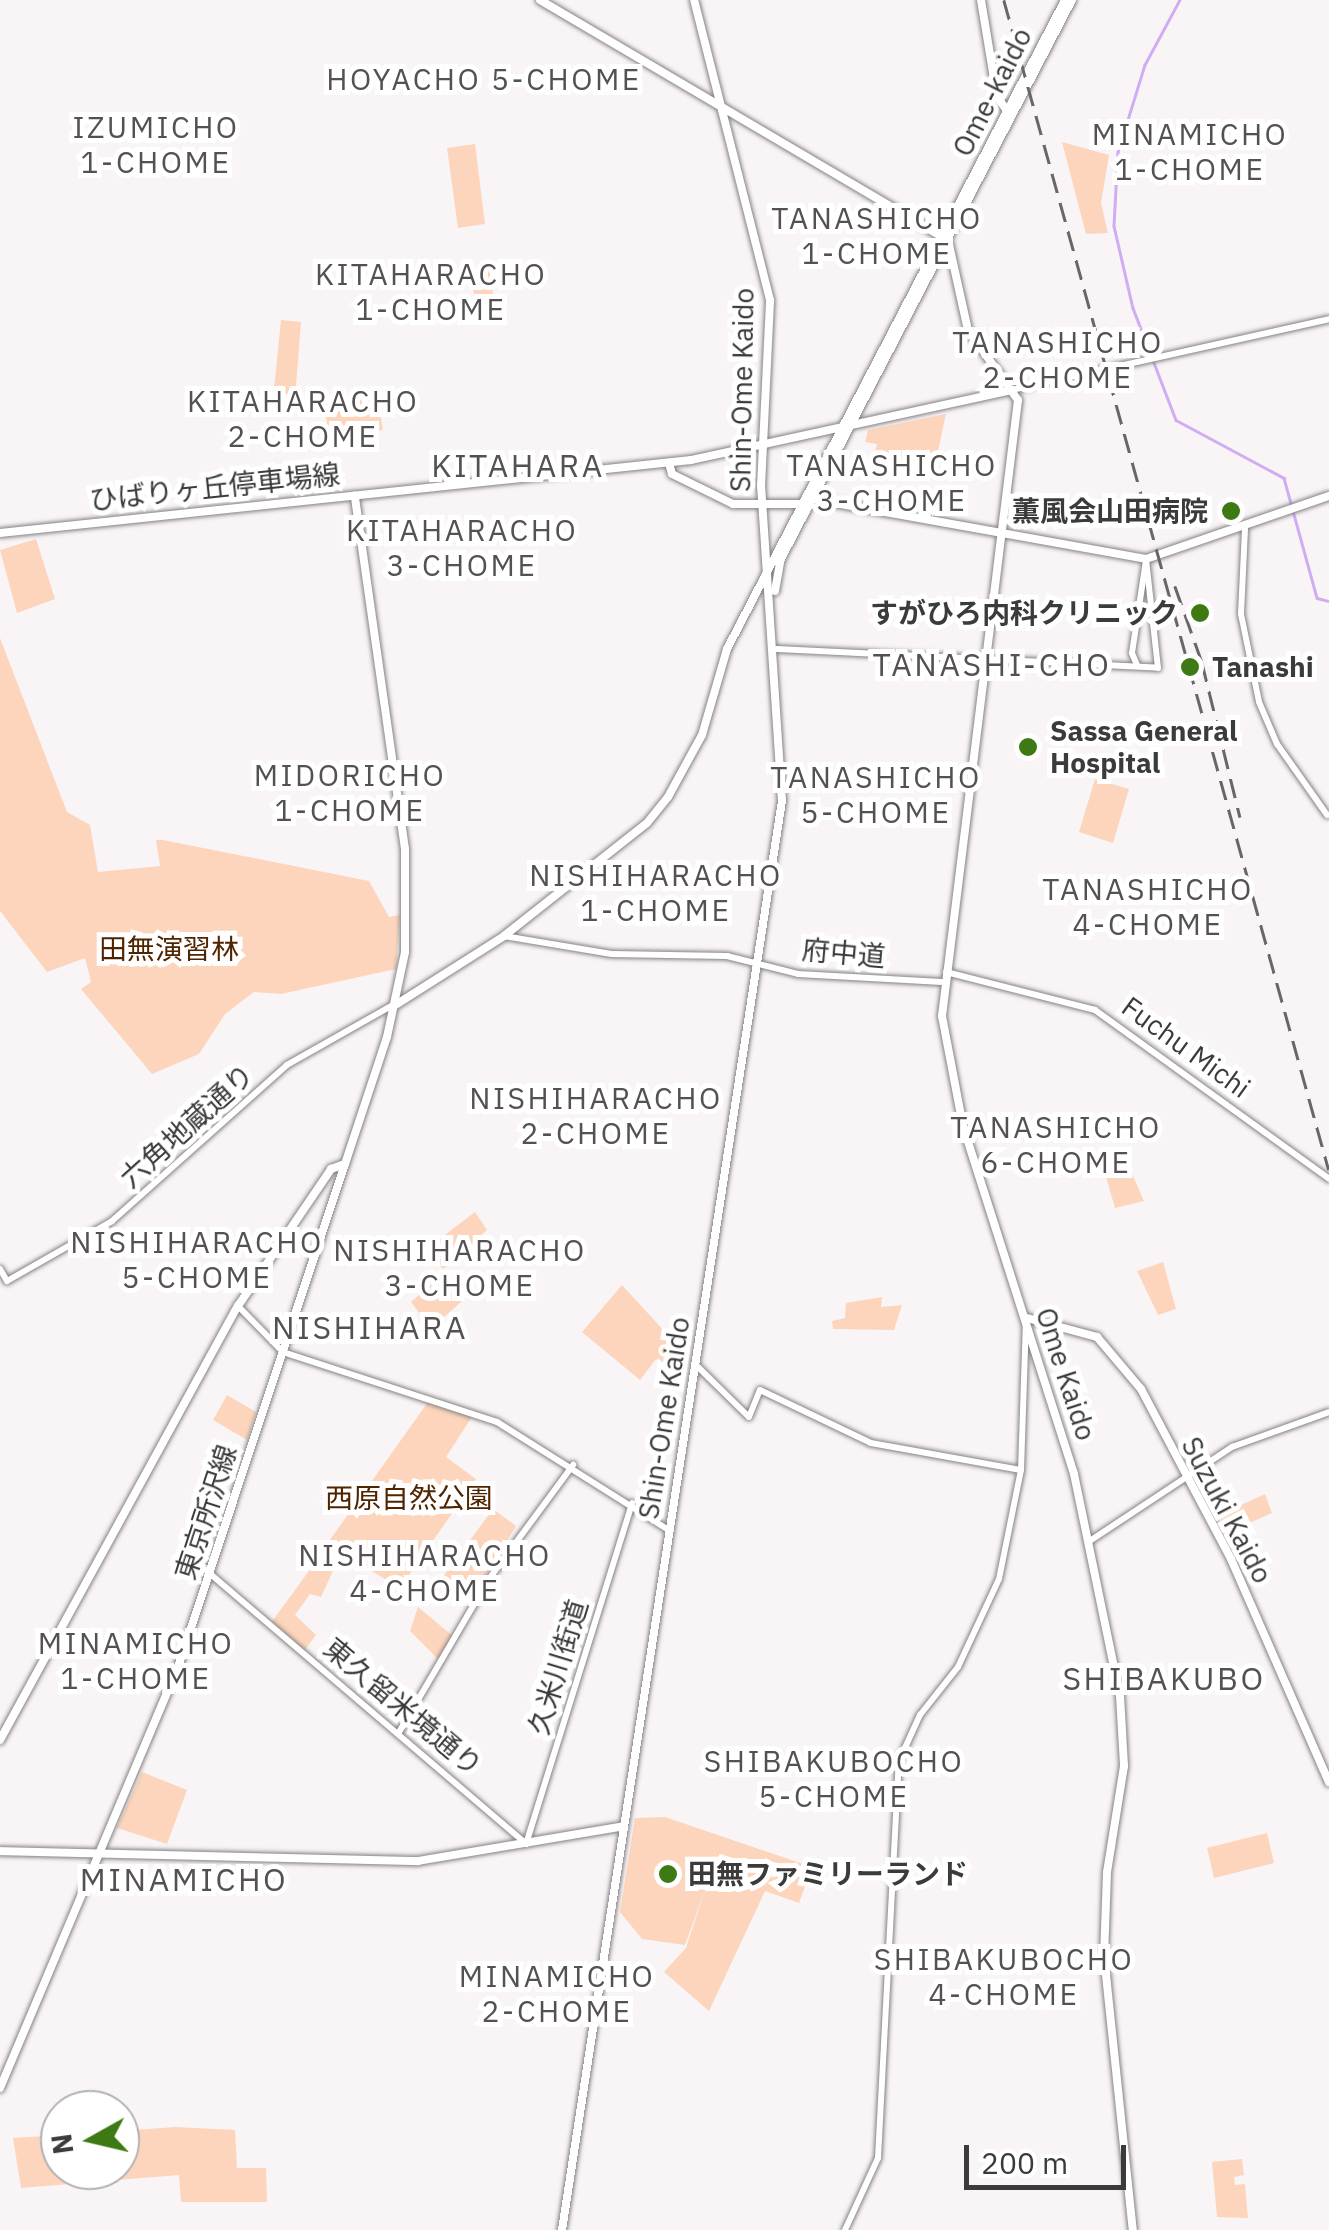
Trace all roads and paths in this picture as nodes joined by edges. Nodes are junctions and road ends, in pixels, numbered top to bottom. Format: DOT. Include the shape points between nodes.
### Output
graph roads {
  1 [pos="540,0"];
  2 [pos="694,0"];
  3 [pos="981,0"];
  4 [pos="1069,0"];
  5 [pos="722,106"];
  6 [pos="1010,114"];
  7 [pos="945,238"];
  8 [pos="1329,320"];
  9 [pos="1012,390"];
  10 [pos="860,408"];
  11 [pos="872,423"];
  12 [pos="846,429"];
  13 [pos="822,434"];
  14 [pos="760,448"];
  15 [pos="831,451"];
  16 [pos="669,463"];
  17 [pos="355,496"];
  18 [pos="1329,496"];
  19 [pos="808,502"];
  20 [pos="764,508"];
  21 [pos="1245,530"];
  22 [pos="0,533"];
  23 [pos="1006,539"];
  24 [pos="1146,559"];
  25 [pos="780,562"];
  26 [pos="770,573"];
  27 [pos="758,594"];
  28 [pos="771,598"];
  29 [pos="772,610"];
  30 [pos="1150,621"];
  31 [pos="1137,625"];
  32 [pos="775,649"];
  33 [pos="1132,652"];
  34 [pos="988,658"];
  35 [pos="1118,664"];
  36 [pos="1141,667"];
  37 [pos="1327,815"];
  38 [pos="504,936"];
  39 [pos="758,962"];
  40 [pos="943,978"];
  41 [pos="396,1004"];
  42 [pos="345,1164"];
  43 [pos="1329,1179"];
  44 [pos="0,1270"];
  45 [pos="238,1306"];
  46 [pos="1027,1318"];
  47 [pos="283,1352"];
  48 [pos="696,1365"];
  49 [pos="1329,1412"];
  50 [pos="573,1465"];
  51 [pos="1021,1470"];
  52 [pos="1182,1474"];
  53 [pos="632,1503"];
  54 [pos="670,1531"];
  55 [pos="1086,1542"];
  56 [pos="201,1566"];
  57 [pos="210,1574"];
  58 [pos="398,1734"];
  59 [pos="0,1740"];
  60 [pos="1329,1782"];
  61 [pos="624,1826"];
  62 [pos="526,1845"];
  63 [pos="0,1851"];
  64 [pos="97,1852"];
  65 [pos="0,2088"];
  66 [pos="562,2230"];
  67 [pos="845,2230"];
  68 [pos="1134,2230"];
  1 -- 5 [label="main road"];
  2 -- 5 [label="main road, Shin-Ome Kaido"];
  3 -- 6 [label="main road" via="995,88"];
  4 -- 6 [label="main road, Ome-kaido"];
  5 -- 7 [label="main road"];
  5 -- 14 [label="main road, Shin-Ome Kaido" via="770,300"];
  6 -- 7 [label="main road, Ome-kaido"];
  7 -- 9 [label="main road" via="968,330"];
  7 -- 10 [label="main road"];
  7 -- 12 [label="main road"];
  8 -- 9 [label="street"];
  9 -- 11 [label="main road, ひばりヶ丘停車場線"];
  9 -- 23 [label="main road" via="1018,408"];
  10 -- 11 [label="main road"];
  10 -- 12 [label="main road"];
  11 -- 12 [label="main road, ひばりヶ丘停車場線"];
  12 -- 13 [label="main road, ひばりヶ丘停車場線"];
  12 -- 15 [label="main road"];
  12 -- 19 [label="main road"];
  13 -- 14 [label="main road, ひばりヶ丘停車場線"];
  13 -- 15 [label="main road"];
  14 -- 16 [label="main road, ひばりヶ丘停車場線"];
  14 -- 20 [label="main road, Shin-Ome Kaido"];
  15 -- 19 [label="main road"];
  16 -- 17 [label="main road, ひばりヶ丘停車場線"];
  16 -- 20 [label="main road" via="672,474 721,500"];
  17 -- 22 [label="main road, ひばりヶ丘停車場線"];
  17 -- 41 [label="main road" via="405,850 406,935"];
  18 -- 21 [label="main road"];
  19 -- 20 [label="main road"];
  19 -- 23 [label="main road"];
  19 -- 25 [label="main road"];
  19 -- 26 [label="main road"];
  20 -- 26 [label="main road, Shin-Ome Kaido"];
  21 -- 24 [label="main road"];
  21 -- 37 [label="street" via="1241,614 1258,702 1276,744"];
  23 -- 24 [label="main road"];
  23 -- 34 [label="main road, Ome Kaido"];
  24 -- 30 [label="street"];
  24 -- 31 [label="street"];
  25 -- 26 [label="main road"];
  25 -- 29 [label="main road, Shin-Ome Kaido"];
  26 -- 27 [label="main road"];
  26 -- 28 [label="main road, Shin-Ome Kaido"];
  27 -- 28 [label="main road"];
  27 -- 38 [label="main road" via="725,655 702,734 662,806"];
  28 -- 29 [label="main road, Shin-Ome Kaido"];
  29 -- 32 [label="main road, Shin-Ome Kaido"];
  30 -- 31 [label="street"];
  30 -- 36 [label="street" via="1162,663"];
  31 -- 33 [label="street"];
  32 -- 34 [label="street"];
  32 -- 39 [label="main road, Shin-Ome Kaido" via="782,801"];
  33 -- 35 [label="street"];
  33 -- 36 [label="street"];
  34 -- 35 [label="street"];
  34 -- 40 [label="main road, Ome Kaido"];
  35 -- 36 [label="street"];
  38 -- 39 [label="street, 府中道" via="612,954"];
  38 -- 41 [label="main road"];
  39 -- 40 [label="street, 府中道" via="798,974"];
  39 -- 48 [label="main road, Shin-Ome Kaido"];
  40 -- 43 [label="street, Fuchu Michi" via="958,970 1095,1010"];
  40 -- 46 [label="main road, Ome Kaido" via="957,1104"];
  41 -- 42 [label="main road, 東京所沢線"];
  41 -- 44 [label="street, 六角地蔵通り" via="296,1058 112,1222 7,1282"];
  42 -- 45 [label="main road" via="331,1169"];
  42 -- 47 [label="main road, 東京所沢線"];
  45 -- 47 [label="street"];
  45 -- 59 [label="main road"];
  46 -- 51 [label="street"];
  46 -- 52 [label="main road, Suzuki Kaido" via="1102,1341 1141,1389"];
  46 -- 55 [label="main road, Ome Kaido"];
  47 -- 50 [label="street" via="476,1412"];
  47 -- 57 [label="main road, 東京所沢線"];
  48 -- 51 [label="street" via="749,1416 760,1390 871,1443"];
  48 -- 54 [label="main road, Shin-Ome Kaido"];
  49 -- 52 [label="street" via="1268,1431"];
  50 -- 53 [label="street"];
  50 -- 58 [label="street" via="489,1580 439,1677"];
  51 -- 67 [label="street" via="992,1594 958,1667 903,1746 880,2002 878,2158"];
  52 -- 55 [label="street" via="1126,1522"];
  52 -- 60 [label="main road, Suzuki Kaido" via="1231,1558"];
  53 -- 54 [label="street"];
  53 -- 62 [label="street, 久米川街道"];
  54 -- 61 [label="main road, Shin-Ome Kaido"];
  55 -- 68 [label="main road, Ome Kaido" via="1124,1735 1104,1956"];
  56 -- 57 [label="street, 東久留米境通り"];
  57 -- 58 [label="street, 東久留米境通り"];
  57 -- 64 [label="main road, 東京所沢線"];
  58 -- 62 [label="street, 東久留米境通り"];
  61 -- 62 [label="main road"];
  61 -- 66 [label="main road, Shin-Ome Kaido"];
  62 -- 64 [label="main road" via="418,1861"];
  63 -- 64 [label="main road"];
  64 -- 65 [label="main road, 東京所沢線"];
}
